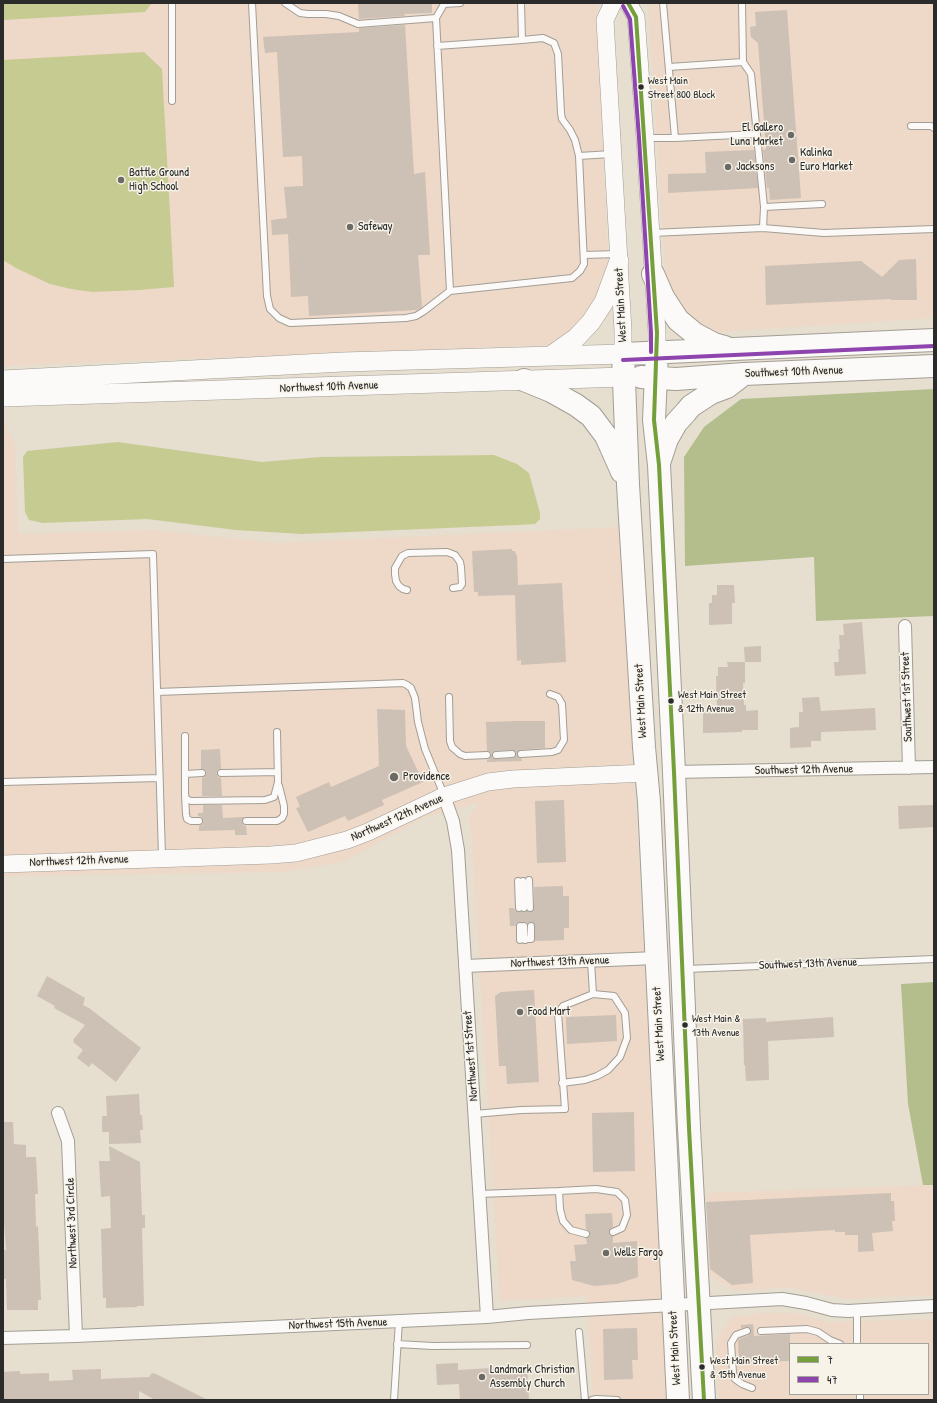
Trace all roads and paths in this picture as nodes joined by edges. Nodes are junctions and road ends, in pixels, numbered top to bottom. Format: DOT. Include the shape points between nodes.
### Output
graph roads {
  1 [pos="172,3"];
  2 [pos="252,3"];
  3 [pos="285,3"];
  4 [pos="460,3"];
  5 [pos="520,3"];
  6 [pos="613,3"];
  7 [pos="628,3"];
  8 [pos="663,3"];
  9 [pos="742,3"];
  10 [pos="436,18"];
  11 [pos="522,40"];
  12 [pos="437,46"];
  13 [pos="743,62"];
  14 [pos="670,67"];
  15 [pos="172,101"];
  16 [pos="911,126"];
  17 [pos="934,128"];
  18 [pos="757,134"];
  19 [pos="645,138"];
  20 [pos="675,138"];
  21 [pos="613,154"];
  22 [pos="579,156"];
  23 [pos="822,204"];
  24 [pos="764,208"];
  25 [pos="763,228"];
  26 [pos="934,229"];
  27 [pos="650,233"];
  28 [pos="584,255"];
  29 [pos="619,257"];
  30 [pos="653,274"];
  31 [pos="450,291"];
  32 [pos="934,340"];
  33 [pos="732,349"];
  34 [pos="657,352"];
  35 [pos="623,354"];
  36 [pos="552,355"];
  37 [pos="934,366"];
  38 [pos="744,374"];
  39 [pos="624,377"];
  40 [pos="655,378"];
  41 [pos="3,380"];
  42 [pos="524,380"];
  43 [pos="3,397"];
  44 [pos="659,465"];
  45 [pos="628,485"];
  46 [pos="3,559"];
  47 [pos="453,588"];
  48 [pos="407,590"];
  49 [pos="905,626"];
  50 [pos="157,692"];
  51 [pos="550,694"];
  52 [pos="449,697"];
  53 [pos="277,732"];
  54 [pos="184,736"];
  55 [pos="512,754"];
  56 [pos="521,754"];
  57 [pos="487,755"];
  58 [pos="496,755"];
  59 [pos="934,767"];
  60 [pos="909,768"];
  61 [pos="278,772"];
  62 [pos="674,772"];
  63 [pos="221,773"];
  64 [pos="646,773"];
  65 [pos="185,774"];
  66 [pos="202,774"];
  67 [pos="159,778"];
  68 [pos="3,782"];
  69 [pos="278,782"];
  70 [pos="185,794"];
  71 [pos="444,796"];
  72 [pos="198,821"];
  73 [pos="246,821"];
  74 [pos="162,859"];
  75 [pos="3,864"];
  76 [pos="523,881"];
  77 [pos="524,908"];
  78 [pos="524,940"];
  79 [pos="656,958"];
  80 [pos="934,959"];
  81 [pos="591,961"];
  82 [pos="465,966"];
  83 [pos="683,969"];
  84 [pos="593,994"];
  85 [pos="562,1083"];
  86 [pos="58,1113"];
  87 [pos="474,1114"];
  88 [pos="559,1191"];
  89 [pos="480,1194"];
  90 [pos="613,1232"];
  91 [pos="586,1234"];
  92 [pos="698,1304"];
  93 [pos="673,1306"];
  94 [pos="934,1306"];
  95 [pos="857,1310"];
  96 [pos="487,1317"];
  97 [pos="399,1321"];
  98 [pos="747,1331"];
  99 [pos="761,1331"];
  100 [pos="579,1332"];
  101 [pos="76,1336"];
  102 [pos="3,1338"];
  103 [pos="838,1343"];
  104 [pos="858,1343"];
  105 [pos="397,1344"];
  106 [pos="527,1345"];
  107 [pos="752,1388"];
  108 [pos="394,1400"];
  109 [pos="584,1400"];
  110 [pos="592,1400"];
  111 [pos="617,1400"];
  112 [pos="678,1400"];
  113 [pos="704,1400"];
  1 -- 15 [label="lane"];
  2 -- 31 [label="lane" via="267,296 270,309 279,318 290,323 406,318 416,316"];
  3 -- 10 [label="lane" via="300,13 339,16 358,24"];
  4 -- 10 [label="lane" via="444,4"];
  5 -- 11 [label="lane"];
  6 -- 21 [label="main road, West Main Street" via="605,20"];
  7 -- 19 [label="main road, West Main Street" via="636,17"];
  8 -- 14 [label="lane"];
  9 -- 13 [label="lane"];
  10 -- 12 [label="lane"];
  11 -- 12 [label="lane"];
  11 -- 22 [label="lane" via="543,38 554,43 558,54 562,119 575,140"];
  12 -- 31 [label="lane"];
  13 -- 14 [label="lane"];
  13 -- 18 [label="lane" via="751,74"];
  14 -- 20 [label="lane"];
  16 -- 17 [label="lane"];
  18 -- 20 [label="lane"];
  18 -- 24 [label="lane"];
  19 -- 20 [label="lane"];
  19 -- 27 [label="main road, West Main Street"];
  21 -- 22 [label="lane"];
  21 -- 29 [label="main road, West Main Street"];
  22 -- 28 [label="lane"];
  23 -- 24 [label="lane"];
  24 -- 25 [label="lane"];
  25 -- 26 [label="lane" via="824,233"];
  25 -- 27 [label="lane"];
  27 -- 30 [label="main road, West Main Street"];
  28 -- 29 [label="lane"];
  28 -- 31 [label="lane" via="584,264 572,278"];
  29 -- 35 [label="main road, West Main Street"];
  29 -- 36 [label="main road" via="604,302 591,322 576,338"];
  30 -- 33 [label="highway" via="663,297 678,320 695,334 714,344"];
  30 -- 34 [label="main road, West Main Street"];
  32 -- 33 [label="highway"];
  33 -- 34 [label="highway"];
  34 -- 35 [label="highway"];
  34 -- 40 [label="highway, West Main Street"];
  35 -- 36 [label="main road, Northwest 10th Avenue"];
  35 -- 39 [label="highway, West Main Street"];
  36 -- 41 [label="main road, Northwest 10th Avenue" via="343,362"];
  37 -- 38 [label="highway, Southwest 10th Avenue"];
  38 -- 40 [label="highway, Southwest 10th Avenue"];
  38 -- 44 [label="highway" via="727,387 711,393 691,406 676,423"];
  39 -- 40 [label="highway, Northwest 10th Avenue"];
  39 -- 42 [label="main road, Northwest 10th Avenue"];
  39 -- 45 [label="highway, West Main Street"];
  40 -- 44 [label="highway, West Main Street" via="654,420"];
  42 -- 43 [label="main road, Northwest 10th Avenue"];
  42 -- 45 [label="highway" via="551,390 591,416 606,436"];
  44 -- 62 [label="highway, West Main Street"];
  45 -- 64 [label="highway, West Main Street"];
  46 -- 50 [label="lane" via="153,554"];
  47 -- 48 [label="lane" via="462,584 460,562 455,555 439,552 404,553 395,568 395,574 399,586"];
  49 -- 60 [label="street, Southwest 1st Street"];
  50 -- 67 [label="lane"];
  50 -- 71 [label="lane" via="407,685 416,698 418,722 425,749"];
  51 -- 56 [label="lane" via="558,697 562,704 564,740 558,750 552,752"];
  52 -- 57 [label="lane" via="450,741 455,751 465,756"];
  53 -- 61 [label="lane"];
  54 -- 65 [label="lane"];
  55 -- 58 [label="lane"];
  59 -- 60 [label="street, Southwest 12th Avenue"];
  60 -- 62 [label="street, Southwest 12th Avenue"];
  61 -- 63 [label="lane"];
  61 -- 69 [label="lane"];
  62 -- 83 [label="highway, West Main Street"];
  64 -- 71 [label="main road, Northwest 12th Avenue" via="513,779 488,782"];
  64 -- 79 [label="highway, West Main Street"];
  65 -- 66 [label="lane"];
  65 -- 70 [label="lane"];
  67 -- 68 [label="lane"];
  67 -- 74 [label="lane"];
  69 -- 70 [label="lane" via="274,797 265,800 191,801 186,799"];
  69 -- 73 [label="lane" via="284,806 282,818 277,821"];
  70 -- 72 [label="lane" via="187,819 191,822"];
  71 -- 74 [label="main road, Northwest 12th Avenue" via="368,832 323,847 271,855"];
  71 -- 82 [label="street, Northwest 1st Street" via="453,821 458,850"];
  74 -- 75 [label="main road, Northwest 12th Avenue"];
  76 -- 77 [label="lane"];
  78 -- 78 [label="lane" via="531,939 525,926"];
  79 -- 81 [label="street, Northwest 13th Avenue"];
  79 -- 93 [label="highway, West Main Street"];
  80 -- 83 [label="lane, Southwest 13th Avenue"];
  81 -- 82 [label="street, Northwest 13th Avenue"];
  81 -- 84 [label="lane"];
  82 -- 87 [label="street, Northwest 1st Street"];
  83 -- 92 [label="highway, West Main Street"];
  84 -- 85 [label="lane" via="563,1006 558,1013"];
  84 -- 85 [label="lane" via="614,996 625,1013 626,1038 620,1058 608,1070 597,1076"];
  85 -- 87 [label="lane" via="565,1109"];
  86 -- 101 [label="street, Northwest 3rd Circle" via="68,1141"];
  87 -- 89 [label="street, Northwest 1st Street"];
  88 -- 89 [label="lane"];
  88 -- 90 [label="lane" via="596,1189 617,1192 625,1200 627,1215 622,1228"];
  88 -- 91 [label="lane" via="563,1221 571,1230"];
  89 -- 96 [label="street, Northwest 1st Street"];
  92 -- 93 [label="street, Northwest 15th Avenue"];
  92 -- 95 [label="street, Northwest 15th Avenue" via="782,1299 832,1310"];
  92 -- 113 [label="highway, West Main Street"];
  93 -- 96 [label="street, Northwest 15th Avenue"];
  93 -- 112 [label="highway, West Main Street"];
  94 -- 95 [label="street, Northwest 15th Avenue"];
  95 -- 104 [label="lane"];
  96 -- 97 [label="street, Northwest 15th Avenue"];
  97 -- 101 [label="street, Northwest 15th Avenue"];
  97 -- 105 [label="lane"];
  98 -- 107 [label="lane" via="736,1335 732,1343 733,1373 735,1379"];
  99 -- 103 [label="lane" via="807,1329"];
  100 -- 109 [label="lane"];
  101 -- 102 [label="street, Northwest 15th Avenue"];
  105 -- 106 [label="lane"];
  105 -- 108 [label="lane"];
  110 -- 111 [label="lane"];
}
